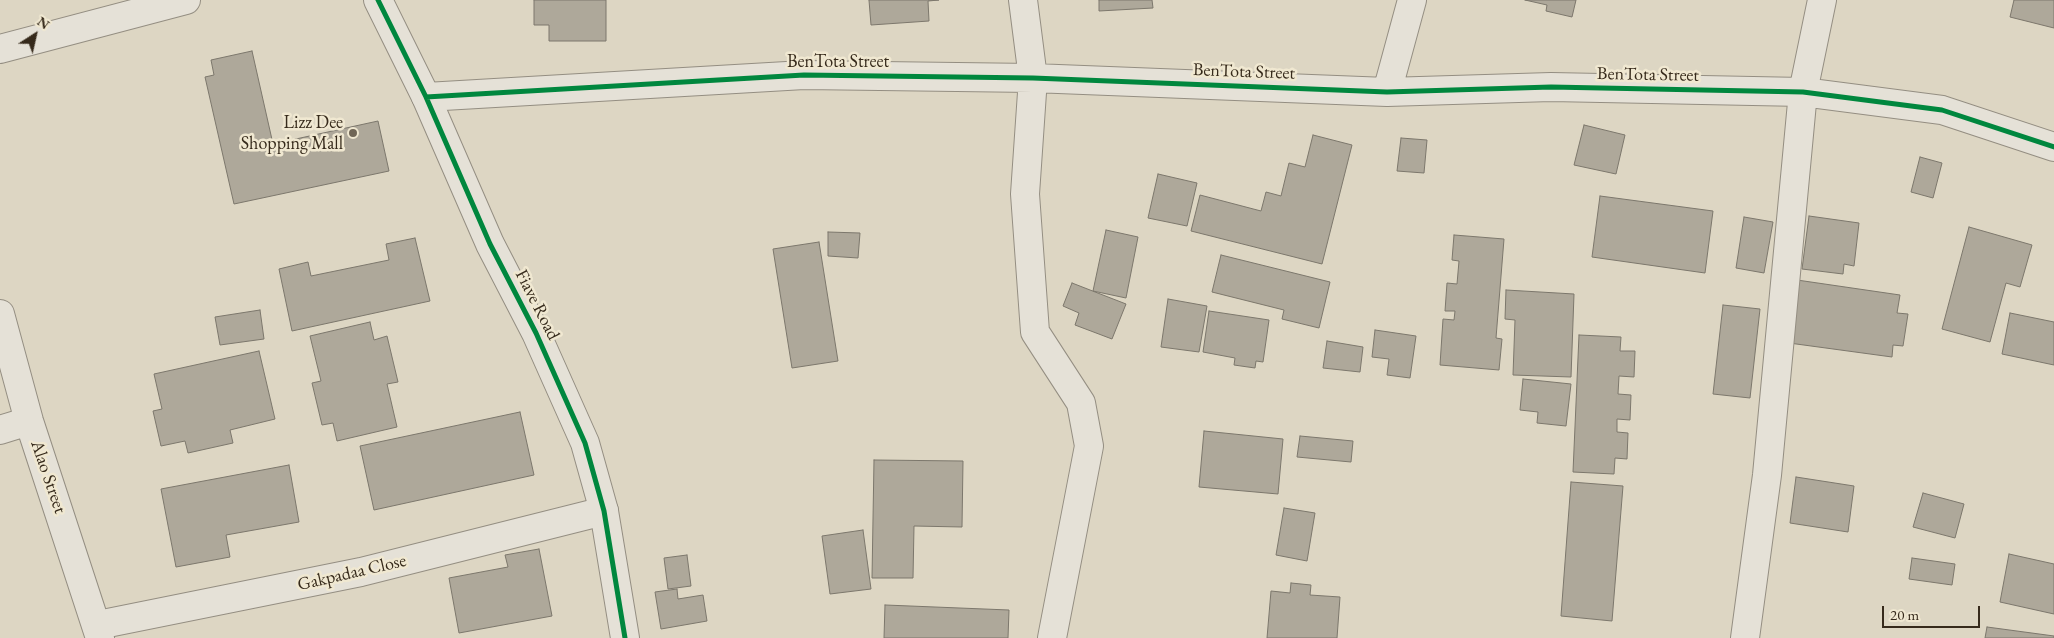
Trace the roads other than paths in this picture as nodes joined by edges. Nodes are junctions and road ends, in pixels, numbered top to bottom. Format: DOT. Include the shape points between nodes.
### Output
graph roads {
  1 [pos="186,0"];
  2 [pos="378,0"];
  3 [pos="1023,0"];
  4 [pos="1412,0"];
  5 [pos="1822,0"];
  6 [pos="0,49"];
  7 [pos="1033,78"];
  8 [pos="1388,92"];
  9 [pos="1803,92"];
  10 [pos="426,97"];
  11 [pos="2054,148"];
  12 [pos="0,314"];
  13 [pos="29,421"];
  14 [pos="0,430"];
  15 [pos="604,511"];
  16 [pos="99,632"];
  17 [pos="625,638"];
  18 [pos="1052,638"];
  19 [pos="1745,638"];
  1 -- 6 [label="street"];
  2 -- 10 [label="street, Fiave Road"];
  3 -- 7 [label="street"];
  4 -- 8 [label="street"];
  5 -- 9 [label="street"];
  7 -- 8 [label="street, BenTota Street"];
  7 -- 10 [label="street, BenTota Street" via="804,75"];
  7 -- 18 [label="street" via="1025,194 1035,332 1081,403 1090,446"];
  8 -- 9 [label="street, BenTota Street" via="1551,87"];
  9 -- 11 [label="street, BenTota Street" via="1942,110"];
  9 -- 19 [label="street" via="1767,475"];
  10 -- 15 [label="street, Fiave Road" via="490,244 536,333 585,444"];
  12 -- 13 [label="street, Alao Street"];
  13 -- 14 [label="street"];
  13 -- 16 [label="street, Alao Street"];
  15 -- 16 [label="street, Gakpadaa Close" via="361,572"];
  15 -- 17 [label="street, Fiave Road"];
}
